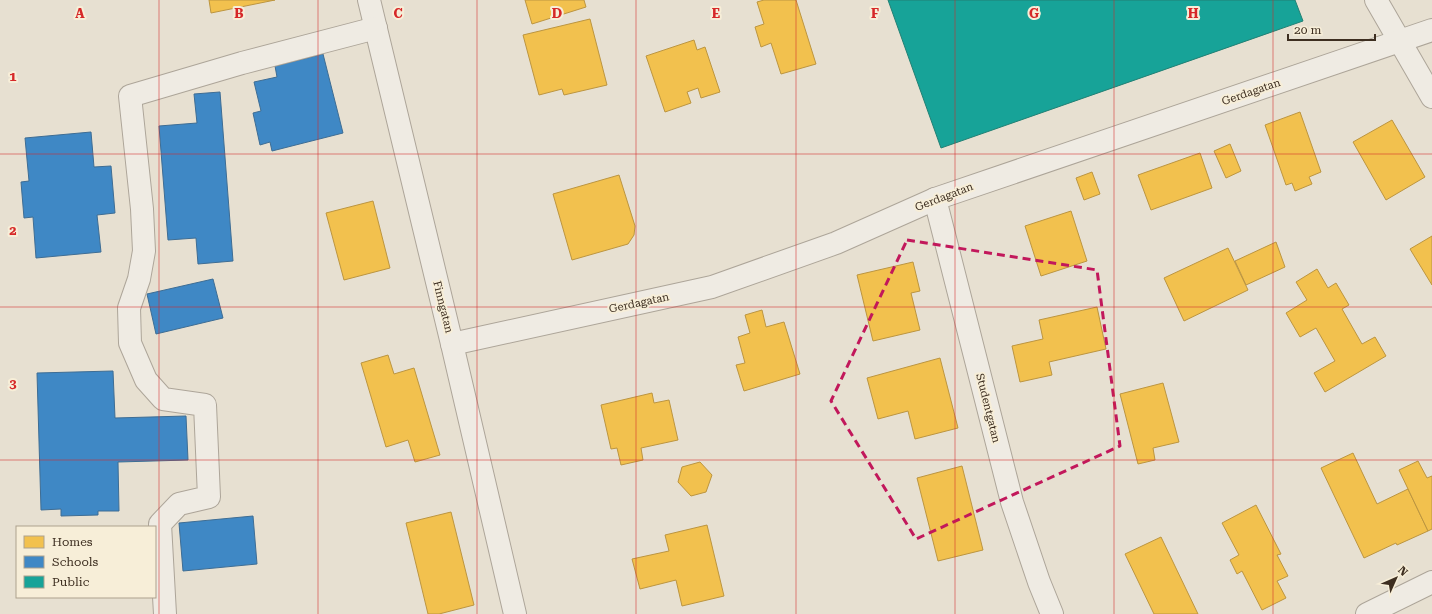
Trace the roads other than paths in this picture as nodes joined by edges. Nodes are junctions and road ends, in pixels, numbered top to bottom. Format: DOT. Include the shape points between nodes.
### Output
graph roads {
  1 [pos="369,0"];
  2 [pos="1376,0"];
  3 [pos="376,28"];
  4 [pos="1432,30"];
  5 [pos="1401,41"];
  6 [pos="1432,97"];
  7 [pos="935,198"];
  8 [pos="452,344"];
  9 [pos="1432,582"];
  10 [pos="165,614"];
  11 [pos="515,614"];
  12 [pos="1052,614"];
  13 [pos="1367,614"];
  1 -- 3 [label="street, Finngatan"];
  2 -- 5 [label="street"];
  3 -- 8 [label="street, Finngatan"];
  3 -- 10 [label="street" via="130,96 144,251 139,279 129,308 130,343 146,380 163,399 205,405 209,497 179,504 160,524"];
  4 -- 5 [label="street, Gerdagatan"];
  5 -- 6 [label="street"];
  5 -- 7 [label="street, Gerdagatan"];
  7 -- 8 [label="street, Gerdagatan" via="836,243 712,287"];
  7 -- 12 [label="street, Studentgatan" via="1012,502"];
  8 -- 11 [label="street, Finngatan"];
  9 -- 13 [label="street"];
}
